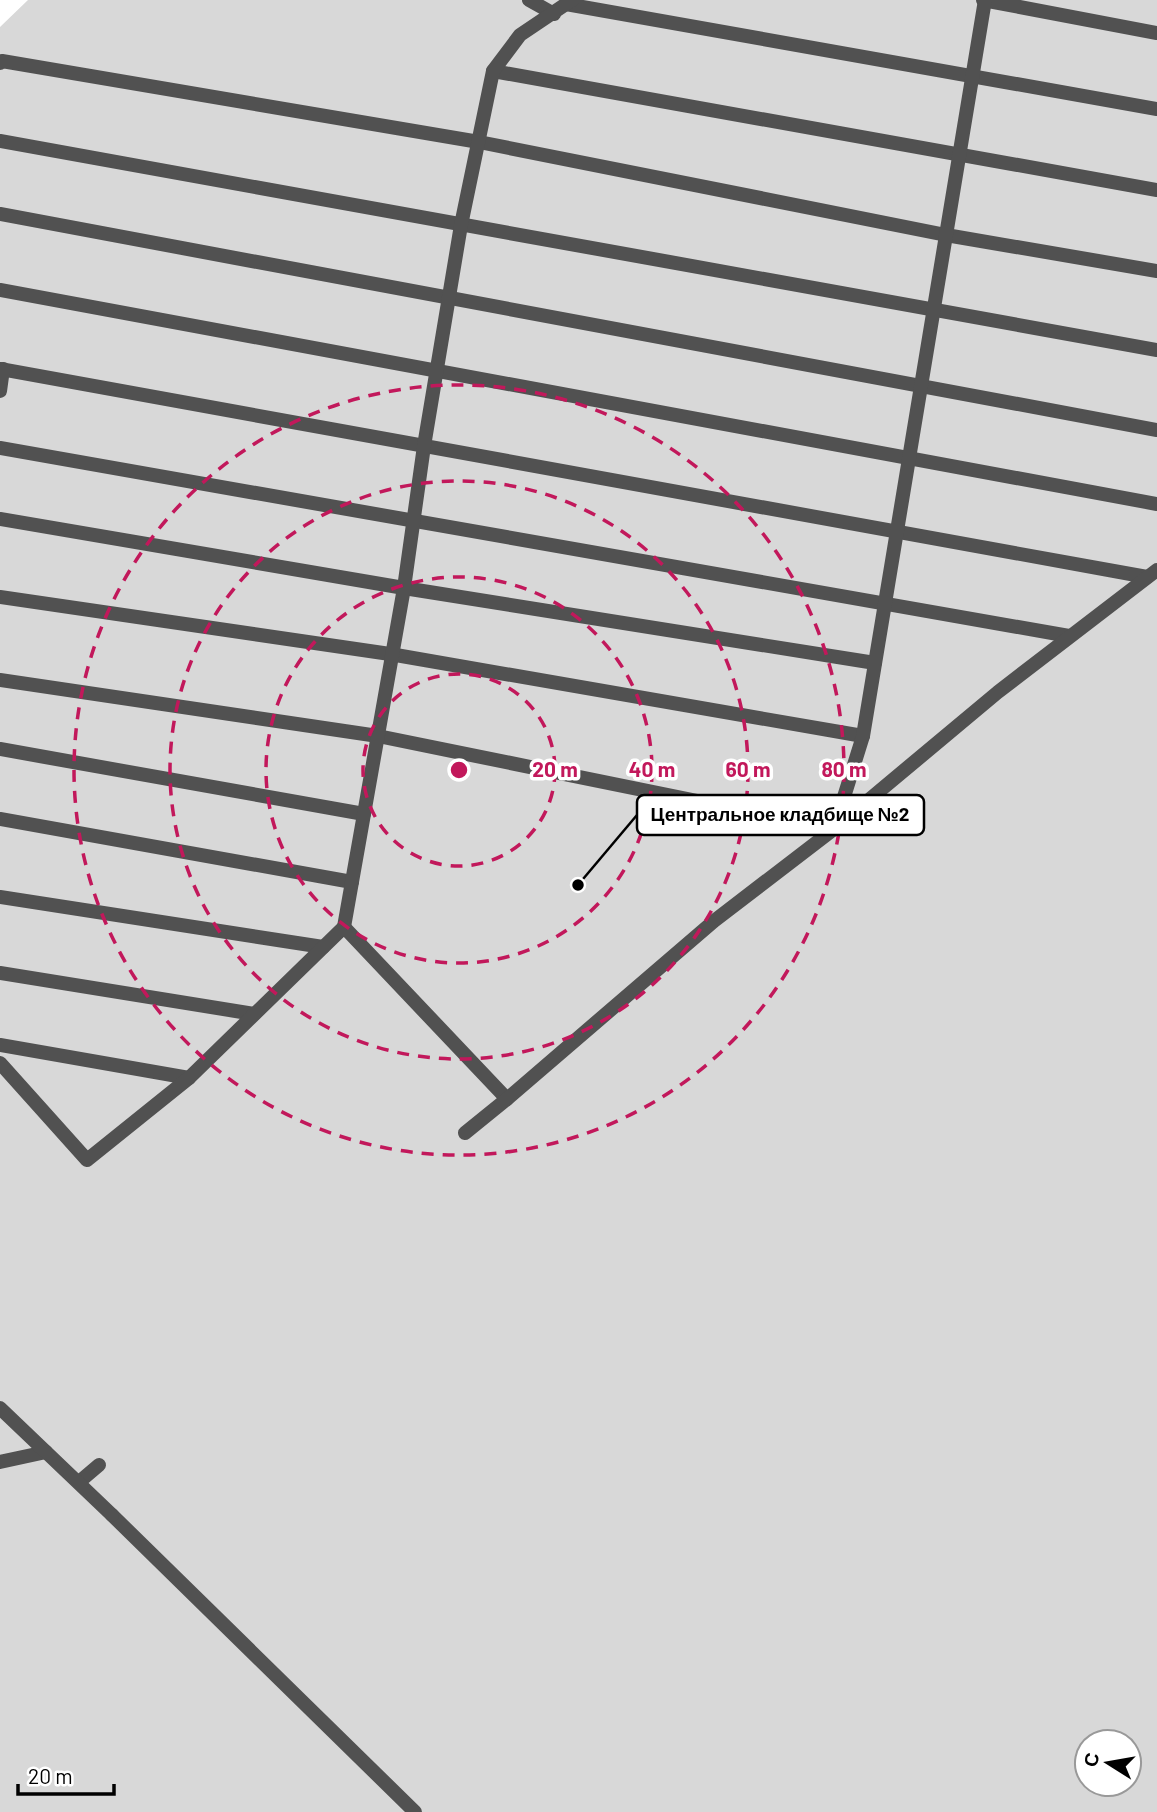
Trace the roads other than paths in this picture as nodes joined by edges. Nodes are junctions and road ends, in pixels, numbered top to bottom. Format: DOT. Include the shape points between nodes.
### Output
graph roads {
  1 [pos="529,0"];
  2 [pos="984,0"];
  3 [pos="569,2"];
  4 [pos="554,14"];
  5 [pos="1157,33"];
  6 [pos="0,63"];
  7 [pos="493,71"];
  8 [pos="973,77"];
  9 [pos="1157,109"];
  10 [pos="0,141"];
  11 [pos="479,142"];
  12 [pos="960,155"];
  13 [pos="1157,190"];
  14 [pos="0,214"];
  15 [pos="461,225"];
  16 [pos="946,235"];
  17 [pos="1157,271"];
  18 [pos="0,290"];
  19 [pos="450,298"];
  20 [pos="934,310"];
  21 [pos="1157,350"];
  22 [pos="2,369"];
  23 [pos="438,371"];
  24 [pos="921,386"];
  25 [pos="0,391"];
  26 [pos="1157,430"];
  27 [pos="424,446"];
  28 [pos="0,447"];
  29 [pos="909,458"];
  30 [pos="1157,504"];
  31 [pos="0,519"];
  32 [pos="413,520"];
  33 [pos="897,532"];
  34 [pos="1152,574"];
  35 [pos="404,588"];
  36 [pos="0,597"];
  37 [pos="885,603"];
  38 [pos="1069,636"];
  39 [pos="390,654"];
  40 [pos="875,663"];
  41 [pos="0,680"];
  42 [pos="378,736"];
  43 [pos="863,736"];
  44 [pos="0,749"];
  45 [pos="364,814"];
  46 [pos="0,819"];
  47 [pos="834,829"];
  48 [pos="352,882"];
  49 [pos="0,897"];
  50 [pos="344,927"];
  51 [pos="323,947"];
  52 [pos="0,973"];
  53 [pos="254,1014"];
  54 [pos="0,1045"];
  55 [pos="0,1063"];
  56 [pos="189,1078"];
  57 [pos="508,1099"];
  58 [pos="465,1133"];
  59 [pos="0,1408"];
  60 [pos="46,1452"];
  61 [pos="0,1462"];
  62 [pos="99,1465"];
  63 [pos="79,1482"];
  64 [pos="415,1812"];
  1 -- 4 [label="street"];
  2 -- 5 [label="street"];
  2 -- 8 [label="street"];
  3 -- 4 [label="street"];
  3 -- 8 [label="street"];
  4 -- 7 [label="street" via="520,35"];
  6 -- 11 [label="street"];
  7 -- 11 [label="street"];
  7 -- 12 [label="street"];
  8 -- 9 [label="street"];
  8 -- 12 [label="street"];
  10 -- 15 [label="street"];
  11 -- 15 [label="street"];
  11 -- 16 [label="street"];
  12 -- 13 [label="street"];
  12 -- 16 [label="street"];
  14 -- 19 [label="street"];
  15 -- 19 [label="street"];
  15 -- 20 [label="street"];
  16 -- 17 [label="street"];
  16 -- 20 [label="street"];
  18 -- 23 [label="street"];
  19 -- 23 [label="street"];
  19 -- 24 [label="street"];
  20 -- 21 [label="street"];
  20 -- 24 [label="street"];
  22 -- 25 [label="street"];
  22 -- 27 [label="street"];
  23 -- 27 [label="street"];
  23 -- 29 [label="street"];
  24 -- 26 [label="street"];
  24 -- 29 [label="street"];
  27 -- 32 [label="street"];
  27 -- 33 [label="street"];
  28 -- 32 [label="street"];
  29 -- 30 [label="street"];
  29 -- 33 [label="street"];
  31 -- 35 [label="street"];
  32 -- 35 [label="street"];
  32 -- 37 [label="street"];
  33 -- 34 [label="street"];
  33 -- 37 [label="street"];
  34 -- 38 [label="street"];
  35 -- 39 [label="street"];
  35 -- 40 [label="street"];
  36 -- 39 [label="street"];
  37 -- 38 [label="street"];
  37 -- 40 [label="street"];
  38 -- 47 [label="street"];
  39 -- 42 [label="street"];
  39 -- 43 [label="street"];
  40 -- 43 [label="street"];
  41 -- 42 [label="street"];
  42 -- 45 [label="street"];
  42 -- 47 [label="street"];
  43 -- 47 [label="street"];
  44 -- 45 [label="street"];
  45 -- 48 [label="street"];
  46 -- 48 [label="street"];
  47 -- 57 [label="street" via="714,921"];
  48 -- 50 [label="street"];
  49 -- 51 [label="street"];
  50 -- 51 [label="street"];
  50 -- 57 [label="street"];
  51 -- 53 [label="street"];
  52 -- 53 [label="street"];
  53 -- 56 [label="street"];
  54 -- 56 [label="street"];
  55 -- 56 [label="street" via="87,1160"];
  57 -- 58 [label="street"];
  59 -- 60 [label="street"];
  60 -- 61 [label="street"];
  60 -- 63 [label="street"];
  62 -- 63 [label="street"];
  63 -- 64 [label="street"];
}
